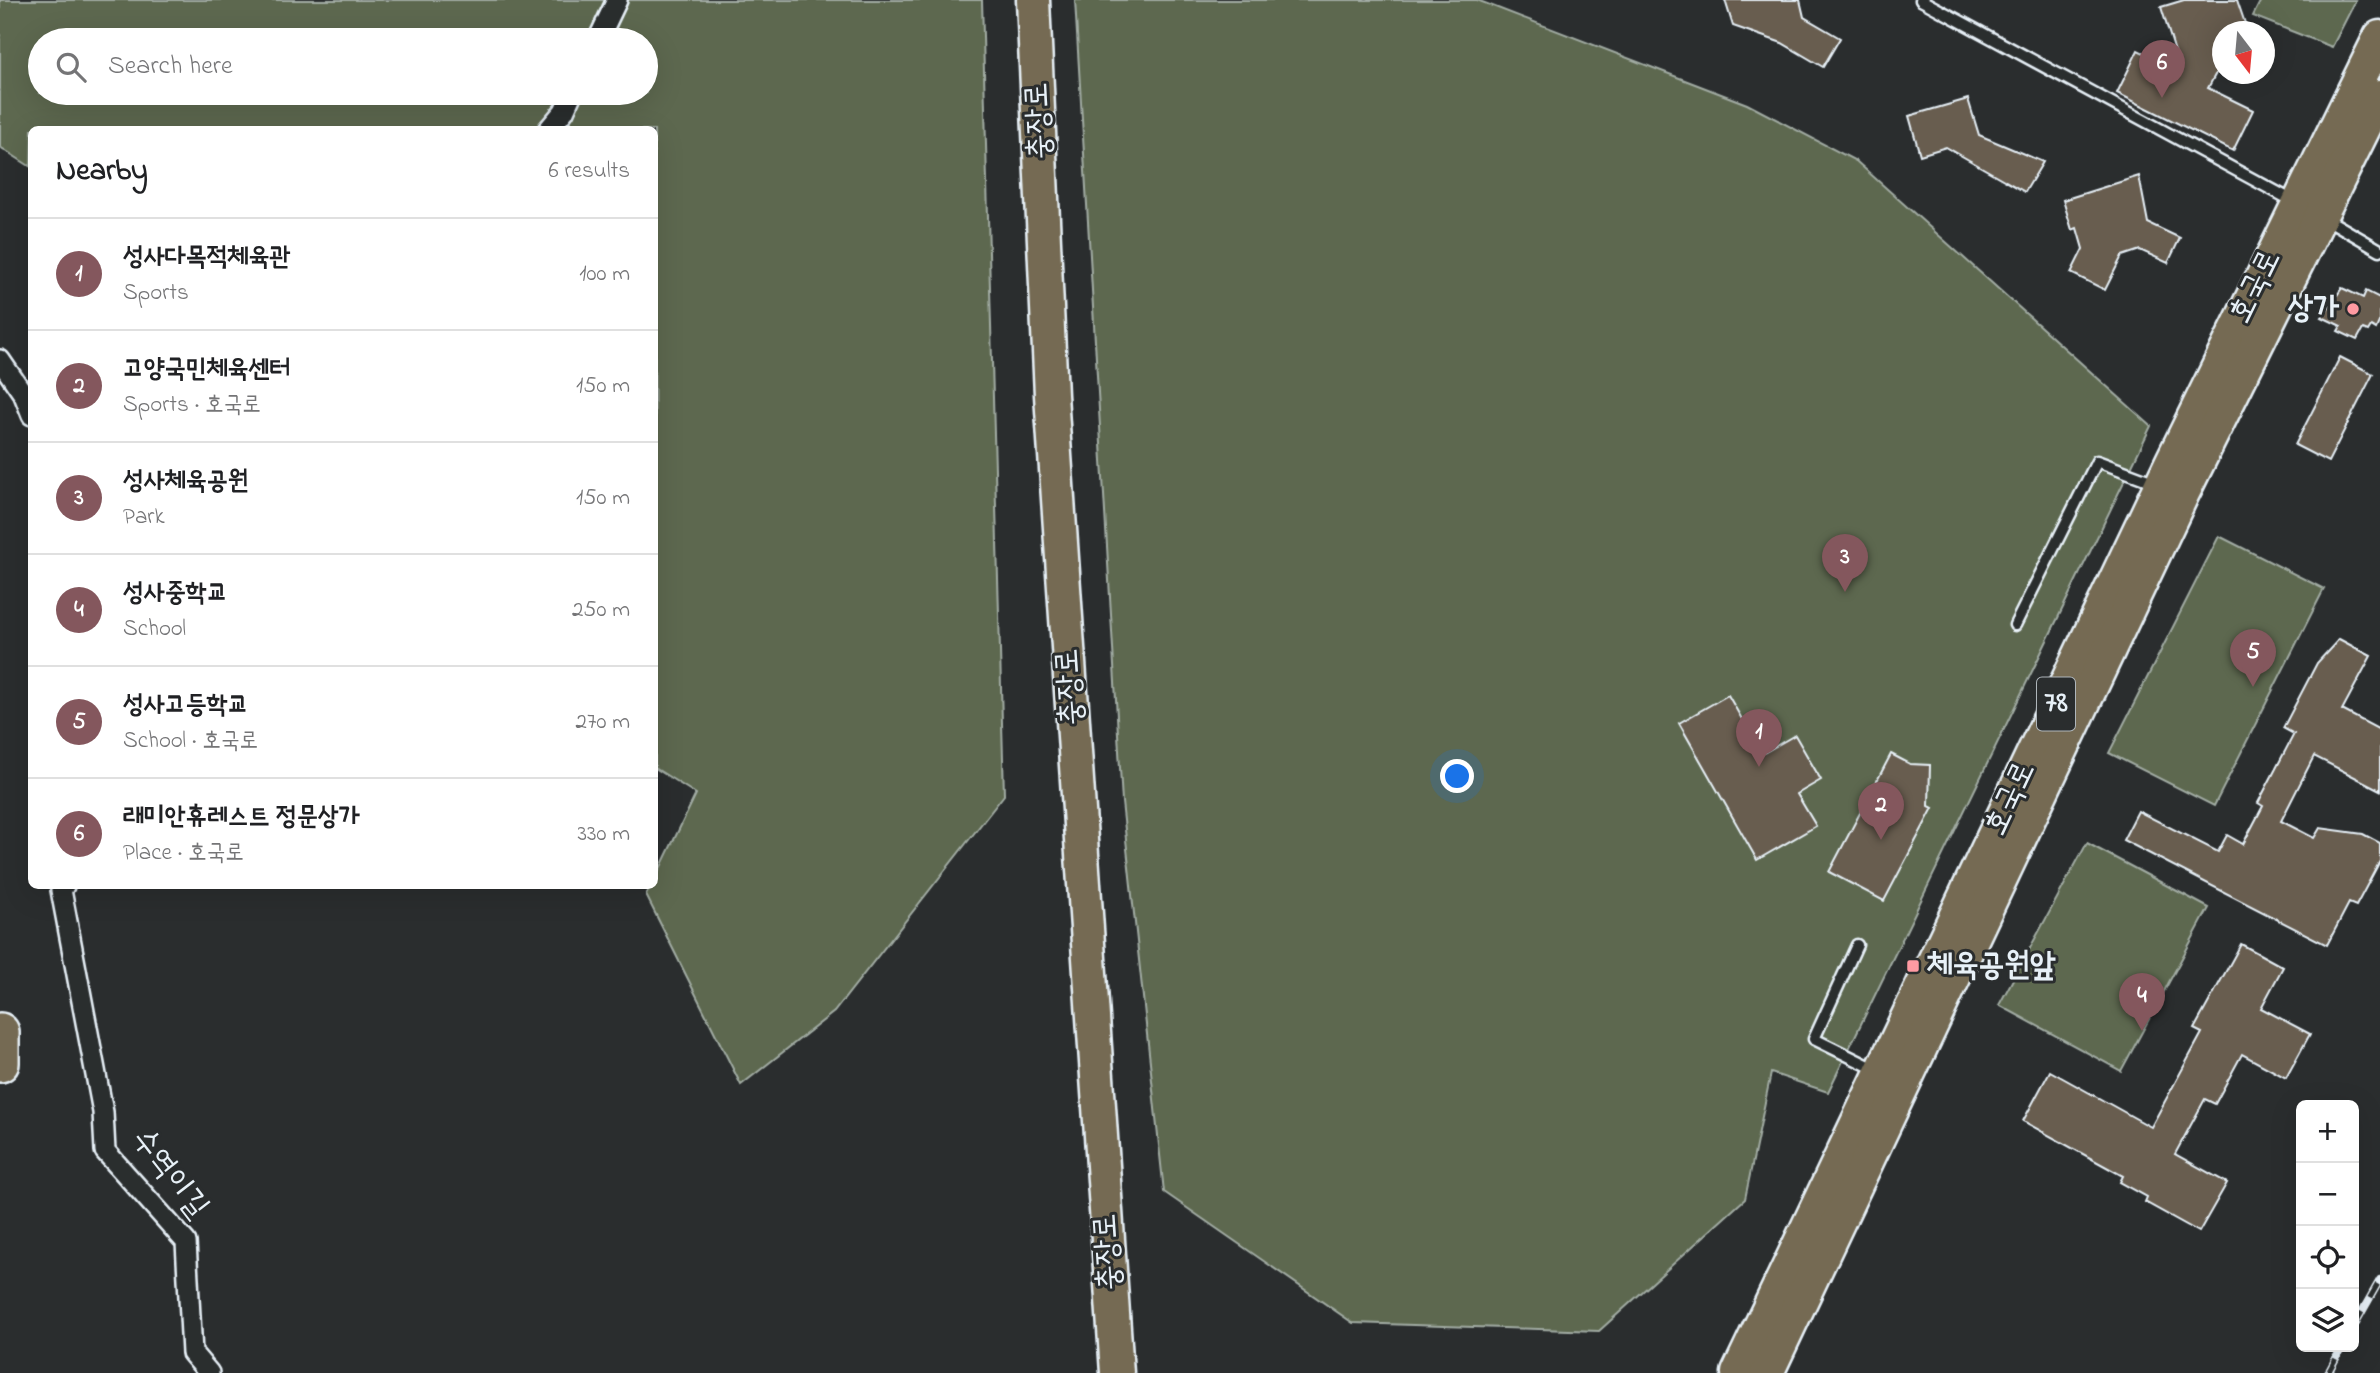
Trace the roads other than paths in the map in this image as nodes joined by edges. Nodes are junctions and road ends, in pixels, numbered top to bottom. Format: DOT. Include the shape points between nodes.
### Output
graph roads {
  1 [pos="617,0"];
  2 [pos="1033,0"];
  3 [pos="1921,0"];
  4 [pos="604,28"];
  5 [pos="2380,37"];
  6 [pos="2380,96"];
  7 [pos="567,105"];
  8 [pos="551,126"];
  9 [pos="2308,209"];
  10 [pos="2380,250"];
  11 [pos="0,360"];
  12 [pos="28,405"];
  13 [pos="2172,489"];
  14 [pos="2015,625"];
  15 [pos="62,889"];
  16 [pos="1857,945"];
  17 [pos="0,1032"];
  18 [pos="0,1063"];
  19 [pos="1895,1076"];
  20 [pos="209,1373"];
  21 [pos="1117,1373"];
  22 [pos="1738,1373"];
  23 [pos="1767,1373"];
  1 -- 4 [label="street"];
  2 -- 21 [label="main road, 충장로" via="1051,396"];
  3 -- 9 [label="lane"];
  5 -- 9 [label="main road, 호국로 / 78"];
  6 -- 9 [label="main road, 호국로 / 78"];
  7 -- 8 [label="street"];
  9 -- 10 [label="lane"];
  9 -- 13 [label="main road, 호국로 / 78"];
  11 -- 12 [label="street"];
  13 -- 14 [label="lane" via="2097,461"];
  13 -- 19 [label="main road, 호국로 / 78"];
  15 -- 20 [label="street, 수역이길" via="103,1112 105,1151 186,1242 192,1353"];
  16 -- 19 [label="lane" via="1814,1039"];
  17 -- 18 [label="highway"];
  19 -- 22 [label="main road, 호국로 / 78"];
  19 -- 23 [label="main road, 호국로 / 78"];
}
